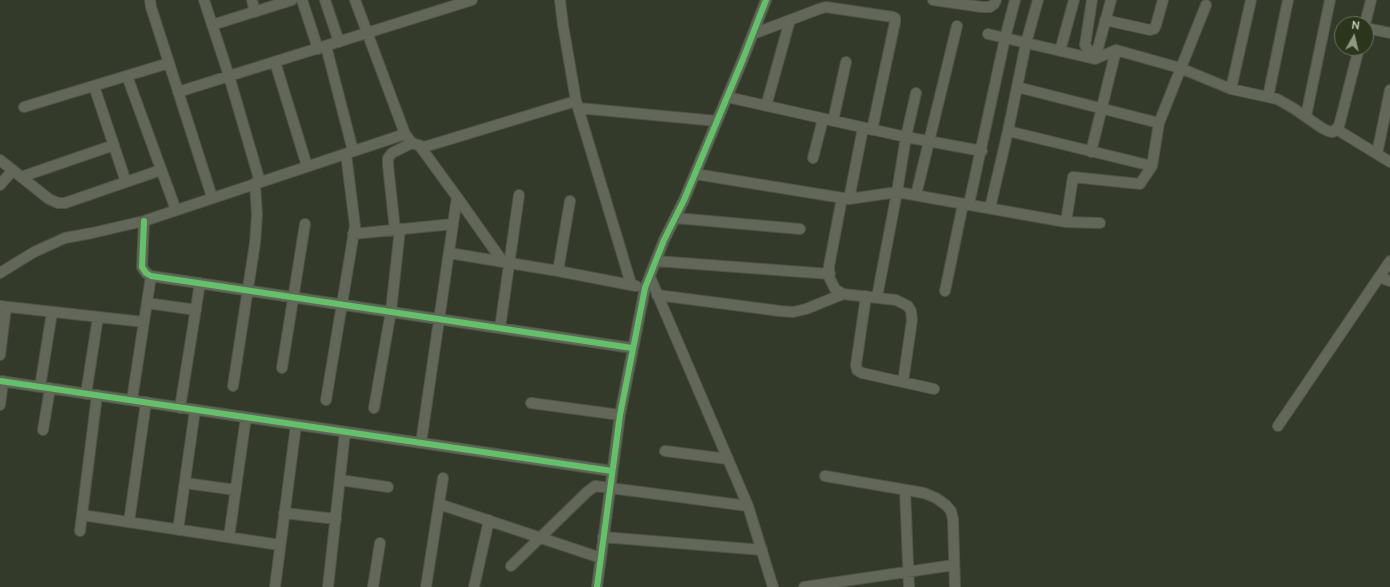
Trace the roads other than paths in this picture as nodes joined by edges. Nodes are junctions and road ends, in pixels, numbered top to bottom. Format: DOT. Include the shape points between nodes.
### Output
graph roads {
  1 [pos="150,0"];
  2 [pos="204,0"];
  3 [pos="252,0"];
  4 [pos="292,0"];
  5 [pos="302,0"];
  6 [pos="325,0"];
  7 [pos="355,0"];
  8 [pos="472,0"];
  9 [pos="560,0"];
  10 [pos="766,0"];
  11 [pos="933,0"];
  12 [pos="996,0"];
  13 [pos="1015,0"];
  14 [pos="1038,0"];
  15 [pos="1074,0"];
  16 [pos="1092,0"];
  17 [pos="1111,0"];
  18 [pos="1163,0"];
  19 [pos="1250,0"];
  20 [pos="1288,0"];
  21 [pos="1330,0"];
  22 [pos="1371,0"];
  23 [pos="946,1"];
  24 [pos="1206,5"];
  25 [pos="256,12"];
  26 [pos="1367,16"];
  27 [pos="790,20"];
  28 [pos="1106,20"];
  29 [pos="212,25"];
  30 [pos="957,26"];
  31 [pos="1374,30"];
  32 [pos="367,33"];
  33 [pos="1390,33"];
  34 [pos="753,34"];
  35 [pos="988,34"];
  36 [pos="1005,38"];
  37 [pos="339,42"];
  38 [pos="1026,43"];
  39 [pos="322,48"];
  40 [pos="1116,50"];
  41 [pos="1060,51"];
  42 [pos="1357,56"];
  43 [pos="1095,58"];
  44 [pos="274,62"];
  45 [pos="846,62"];
  46 [pos="169,63"];
  47 [pos="1180,68"];
  48 [pos="127,76"];
  49 [pos="229,76"];
  50 [pos="94,86"];
  51 [pos="1017,87"];
  52 [pos="1231,89"];
  53 [pos="1390,90"];
  54 [pos="178,92"];
  55 [pos="916,93"];
  56 [pos="727,97"];
  57 [pos="1268,97"];
  58 [pos="577,104"];
  59 [pos="766,106"];
  60 [pos="24,107"];
  61 [pos="1101,108"];
  62 [pos="1306,116"];
  63 [pos="828,120"];
  64 [pos="717,121"];
  65 [pos="1159,123"];
  66 [pos="868,129"];
  67 [pos="1336,130"];
  68 [pos="1008,131"];
  69 [pos="405,134"];
  70 [pos="906,137"];
  71 [pos="929,141"];
  72 [pos="114,144"];
  73 [pos="416,144"];
  74 [pos="982,151"];
  75 [pos="1092,152"];
  76 [pos="349,153"];
  77 [pos="1377,154"];
  78 [pos="813,158"];
  79 [pos="0,160"];
  80 [pos="1390,162"];
  81 [pos="307,166"];
  82 [pos="1152,166"];
  83 [pos="161,170"];
  84 [pos="17,174"];
  85 [pos="695,174"];
  86 [pos="126,182"];
  87 [pos="258,182"];
  88 [pos="0,184"];
  89 [pos="897,192"];
  90 [pos="519,195"];
  91 [pos="916,195"];
  92 [pos="458,196"];
  93 [pos="212,198"];
  94 [pos="846,199"];
  95 [pos="570,201"];
  96 [pos="966,204"];
  97 [pos="990,208"];
  98 [pos="176,210"];
  99 [pos="675,218"];
  100 [pos="144,220"];
  101 [pos="1066,222"];
  102 [pos="1100,223"];
  103 [pos="305,224"];
  104 [pos="453,224"];
  105 [pos="800,229"];
  106 [pos="398,230"];
  107 [pos="354,234"];
  108 [pos="449,253"];
  109 [pos="656,261"];
  110 [pos="1390,261"];
  111 [pos="505,262"];
  112 [pos="558,271"];
  113 [pos="0,273"];
  114 [pos="830,274"];
  115 [pos="151,276"];
  116 [pos="650,277"];
  117 [pos="1379,277"];
  118 [pos="1390,281"];
  119 [pos="200,283"];
  120 [pos="630,284"];
  121 [pos="645,288"];
  122 [pos="248,290"];
  123 [pos="945,291"];
  124 [pos="843,294"];
  125 [pos="657,295"];
  126 [pos="293,296"];
  127 [pos="866,296"];
  128 [pos="877,297"];
  129 [pos="147,303"];
  130 [pos="343,304"];
  131 [pos="3,306"];
  132 [pos="196,310"];
  133 [pos="391,311"];
  134 [pos="52,312"];
  135 [pos="98,317"];
  136 [pos="440,318"];
  137 [pos="144,322"];
  138 [pos="500,328"];
  139 [pos="632,348"];
  140 [pos="0,355"];
  141 [pos="282,368"];
  142 [pos="2,381"];
  143 [pos="903,382"];
  144 [pos="233,386"];
  145 [pos="45,387"];
  146 [pos="934,390"];
  147 [pos="86,394"];
  148 [pos="97,395"];
  149 [pos="132,400"];
  150 [pos="326,400"];
  151 [pos="146,402"];
  152 [pos="531,403"];
  153 [pos="0,405"];
  154 [pos="180,408"];
  155 [pos="374,408"];
  156 [pos="195,410"];
  157 [pos="620,415"];
  158 [pos="246,417"];
  159 [pos="296,425"];
  160 [pos="1278,426"];
  161 [pos="43,430"];
  162 [pos="345,432"];
  163 [pos="422,444"];
  164 [pos="665,451"];
  165 [pos="728,459"];
  166 [pos="612,471"];
  167 [pos="825,476"];
  168 [pos="443,478"];
  169 [pos="340,480"];
  170 [pos="185,483"];
  171 [pos="388,487"];
  172 [pos="610,487"];
  173 [pos="236,490"];
  174 [pos="905,490"];
  175 [pos="439,504"];
  176 [pos="748,506"];
  177 [pos="284,513"];
  178 [pos="82,515"];
  179 [pos="336,519"];
  180 [pos="489,520"];
  181 [pos="129,522"];
  182 [pos="80,530"];
  183 [pos="178,530"];
  184 [pos="229,537"];
  185 [pos="540,537"];
  186 [pos="603,537"];
  187 [pos="380,544"];
  188 [pos="280,545"];
  189 [pos="762,550"];
  190 [pos="601,558"];
  191 [pos="954,565"];
  192 [pos="511,566"];
  193 [pos="908,572"];
  194 [pos="275,587"];
  195 [pos="328,587"];
  196 [pos="373,587"];
  197 [pos="426,587"];
  198 [pos="474,587"];
  199 [pos="597,587"];
  200 [pos="773,587"];
  201 [pos="804,587"];
  202 [pos="909,587"];
  203 [pos="956,587"];
  1 -- 46 [label="street"];
  2 -- 29 [label="street"];
  3 -- 25 [label="street"];
  4 -- 25 [label="street"];
  5 -- 39 [label="street"];
  6 -- 37 [label="street"];
  7 -- 32 [label="street"];
  8 -- 32 [label="street"];
  9 -- 58 [label="street"];
  10 -- 34 [label="street"];
  11 -- 23 [label="street"];
  12 -- 23 [label="street" via="990,7"];
  13 -- 36 [label="street"];
  14 -- 38 [label="street"];
  15 -- 41 [label="street"];
  16 -- 43 [label="street" via="1085,45"];
  17 -- 28 [label="street"];
  18 -- 28 [label="street" via="1154,29"];
  19 -- 52 [label="street"];
  20 -- 57 [label="street"];
  21 -- 62 [label="street"];
  22 -- 26 [label="street"];
  24 -- 47 [label="street"];
  25 -- 29 [label="street"];
  27 -- 34 [label="street"];
  27 -- 59 [label="street"];
  27 -- 66 [label="street" via="826,7 895,18"];
  28 -- 43 [label="street"];
  29 -- 49 [label="street"];
  30 -- 71 [label="street"];
  31 -- 33 [label="street"];
  32 -- 37 [label="street"];
  32 -- 69 [label="street"];
  34 -- 56 [label="street"];
  35 -- 36 [label="street"];
  36 -- 38 [label="street"];
  36 -- 74 [label="street"];
  37 -- 39 [label="street"];
  38 -- 41 [label="street"];
  38 -- 51 [label="street"];
  39 -- 44 [label="street"];
  39 -- 76 [label="street"];
  40 -- 43 [label="street"];
  40 -- 47 [label="street"];
  40 -- 61 [label="street"];
  41 -- 43 [label="street"];
  42 -- 67 [label="street"];
  44 -- 49 [label="street"];
  44 -- 81 [label="street"];
  45 -- 63 [label="street"];
  46 -- 48 [label="street"];
  46 -- 54 [label="street"];
  47 -- 52 [label="street"];
  47 -- 65 [label="street"];
  48 -- 50 [label="street"];
  48 -- 83 [label="street"];
  49 -- 54 [label="street"];
  49 -- 87 [label="street"];
  50 -- 60 [label="street"];
  50 -- 72 [label="street"];
  51 -- 61 [label="street"];
  51 -- 68 [label="street"];
  52 -- 57 [label="street"];
  53 -- 77 [label="street"];
  54 -- 93 [label="street"];
  55 -- 70 [label="street"];
  56 -- 59 [label="street"];
  56 -- 64 [label="street"];
  57 -- 62 [label="street" via="1277,99"];
  58 -- 64 [label="street"];
  58 -- 73 [label="street" via="424,146"];
  58 -- 120 [label="street"];
  59 -- 63 [label="street"];
  61 -- 65 [label="street"];
  61 -- 75 [label="street"];
  62 -- 67 [label="street" via="1328,132"];
  63 -- 66 [label="street"];
  63 -- 78 [label="street"];
  64 -- 85 [label="street"];
  65 -- 82 [label="street"];
  66 -- 70 [label="street"];
  66 -- 94 [label="street"];
  67 -- 77 [label="street"];
  68 -- 75 [label="street"];
  68 -- 97 [label="street"];
  69 -- 73 [label="street"];
  69 -- 76 [label="street"];
  70 -- 71 [label="street"];
  70 -- 89 [label="street"];
  71 -- 74 [label="street"];
  71 -- 91 [label="street"];
  72 -- 84 [label="street"];
  72 -- 86 [label="street"];
  73 -- 92 [label="street"];
  73 -- 106 [label="street" via="392,153 388,158"];
  74 -- 96 [label="street"];
  75 -- 82 [label="street"];
  76 -- 81 [label="street"];
  76 -- 107 [label="street"];
  77 -- 80 [label="street"];
  79 -- 84 [label="street"];
  81 -- 87 [label="street"];
  82 -- 101 [label="street" via="1140,184 1073,177"];
  83 -- 86 [label="street"];
  83 -- 98 [label="street"];
  84 -- 86 [label="street" via="58,203 66,203"];
  84 -- 88 [label="street"];
  85 -- 94 [label="street"];
  85 -- 99 [label="street"];
  87 -- 93 [label="street"];
  87 -- 122 [label="street" via="257,215"];
  89 -- 91 [label="street"];
  89 -- 94 [label="street"];
  89 -- 128 [label="street"];
  90 -- 111 [label="street"];
  91 -- 96 [label="street"];
  92 -- 104 [label="street"];
  92 -- 111 [label="street"];
  93 -- 98 [label="street"];
  94 -- 114 [label="street"];
  95 -- 112 [label="street"];
  96 -- 97 [label="street"];
  96 -- 123 [label="street"];
  97 -- 101 [label="street"];
  98 -- 100 [label="street"];
  99 -- 105 [label="street"];
  99 -- 109 [label="street"];
  100 -- 113 [label="street" via="65,238 34,252"];
  100 -- 115 [label="street" via="142,267"];
  101 -- 102 [label="street"];
  103 -- 126 [label="street"];
  104 -- 106 [label="street"];
  104 -- 108 [label="street"];
  106 -- 107 [label="street"];
  106 -- 133 [label="street"];
  107 -- 130 [label="street"];
  108 -- 111 [label="street"];
  108 -- 136 [label="street"];
  109 -- 114 [label="street"];
  109 -- 116 [label="street"];
  110 -- 117 [label="street"];
  111 -- 112 [label="street"];
  111 -- 138 [label="street"];
  112 -- 120 [label="street"];
  114 -- 124 [label="street" via="835,290"];
  115 -- 119 [label="street"];
  115 -- 129 [label="street"];
  116 -- 121 [label="street"];
  116 -- 125 [label="street"];
  117 -- 118 [label="street"];
  117 -- 160 [label="street"];
  119 -- 122 [label="street"];
  119 -- 132 [label="street"];
  120 -- 121 [label="street"];
  121 -- 139 [label="street"];
  122 -- 126 [label="street"];
  122 -- 144 [label="street"];
  124 -- 125 [label="street" via="793,312"];
  124 -- 127 [label="street"];
  125 -- 165 [label="street"];
  126 -- 130 [label="street"];
  126 -- 141 [label="street"];
  127 -- 128 [label="street"];
  127 -- 143 [label="street" via="857,370"];
  128 -- 143 [label="street" via="896,300 908,306 911,311 912,320"];
  129 -- 132 [label="street"];
  129 -- 137 [label="street"];
  130 -- 133 [label="street"];
  130 -- 150 [label="street"];
  131 -- 134 [label="street"];
  131 -- 140 [label="street"];
  132 -- 154 [label="street"];
  133 -- 136 [label="street"];
  133 -- 155 [label="street"];
  134 -- 135 [label="street"];
  134 -- 145 [label="street"];
  135 -- 137 [label="street"];
  135 -- 147 [label="street"];
  136 -- 138 [label="street"];
  136 -- 163 [label="street"];
  137 -- 149 [label="street"];
  138 -- 139 [label="street"];
  139 -- 157 [label="street"];
  142 -- 145 [label="street"];
  142 -- 153 [label="street"];
  143 -- 146 [label="street"];
  145 -- 147 [label="street"];
  145 -- 161 [label="street"];
  147 -- 148 [label="street"];
  148 -- 149 [label="street"];
  148 -- 178 [label="street"];
  149 -- 151 [label="street"];
  151 -- 154 [label="street"];
  151 -- 181 [label="street"];
  152 -- 157 [label="street"];
  154 -- 156 [label="street"];
  156 -- 158 [label="street"];
  156 -- 170 [label="street"];
  157 -- 166 [label="street"];
  158 -- 159 [label="street"];
  158 -- 173 [label="street"];
  159 -- 162 [label="street"];
  159 -- 177 [label="street"];
  162 -- 163 [label="street"];
  162 -- 169 [label="street"];
  163 -- 166 [label="street"];
  164 -- 165 [label="street"];
  165 -- 176 [label="street"];
  166 -- 172 [label="street"];
  167 -- 174 [label="street"];
  168 -- 175 [label="street"];
  169 -- 171 [label="street"];
  169 -- 179 [label="street"];
  170 -- 173 [label="street"];
  170 -- 183 [label="street"];
  172 -- 176 [label="street"];
  172 -- 185 [label="street" via="595,486"];
  172 -- 186 [label="street"];
  173 -- 184 [label="street"];
  174 -- 191 [label="street" via="936,498 951,511"];
  174 -- 193 [label="street"];
  175 -- 180 [label="street"];
  175 -- 197 [label="street"];
  176 -- 189 [label="street"];
  177 -- 179 [label="street"];
  177 -- 188 [label="street"];
  178 -- 181 [label="street"];
  178 -- 182 [label="street"];
  179 -- 195 [label="street"];
  180 -- 185 [label="street"];
  180 -- 198 [label="street"];
  181 -- 183 [label="street"];
  183 -- 184 [label="street"];
  184 -- 188 [label="street"];
  185 -- 190 [label="street"];
  185 -- 192 [label="street"];
  186 -- 189 [label="street"];
  186 -- 190 [label="street"];
  187 -- 196 [label="street"];
  188 -- 194 [label="street"];
  189 -- 200 [label="street"];
  190 -- 199 [label="street"];
  191 -- 193 [label="street"];
  191 -- 203 [label="street"];
  193 -- 201 [label="street"];
  193 -- 202 [label="street"];
}
